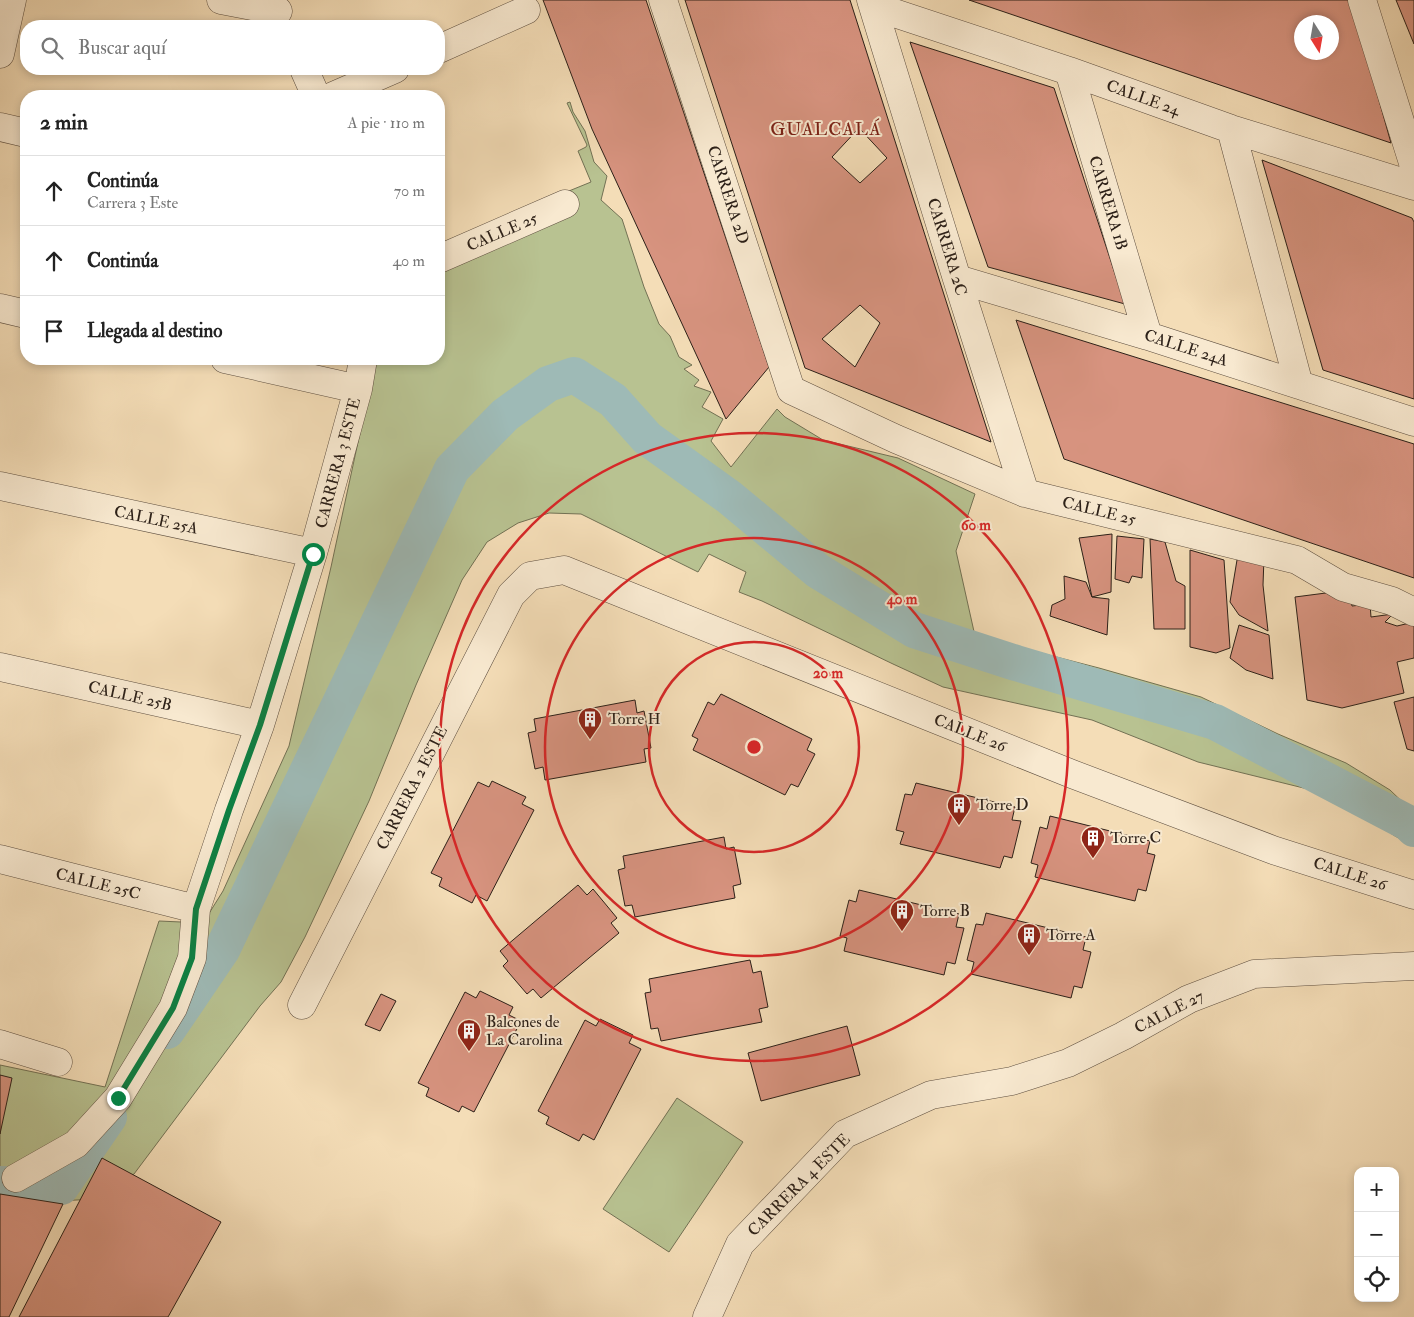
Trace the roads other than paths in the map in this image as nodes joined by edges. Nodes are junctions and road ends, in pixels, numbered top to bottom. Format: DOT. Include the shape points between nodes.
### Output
graph roads {
  1 [pos="12,0"];
  2 [pos="221,0"];
  3 [pos="664,0"];
  4 [pos="1362,0"];
  5 [pos="872,3"];
  6 [pos="526,10"];
  7 [pos="279,12"];
  8 [pos="2,36"];
  9 [pos="445,46"];
  10 [pos="1069,71"];
  11 [pos="307,75"];
  12 [pos="381,75"];
  13 [pos="313,90"];
  14 [pos="347,90"];
  15 [pos="0,127"];
  16 [pos="1231,129"];
  17 [pos="20,132"];
  18 [pos="1414,166"];
  19 [pos="1414,186"];
  20 [pos="565,204"];
  21 [pos="445,256"];
  22 [pos="957,279"];
  23 [pos="0,308"];
  24 [pos="20,313"];
  25 [pos="1148,336"];
  26 [pos="252,365"];
  27 [pos="362,365"];
  28 [pos="1299,385"];
  29 [pos="358,389"];
  30 [pos="791,390"];
  31 [pos="1414,422"];
  32 [pos="0,486"];
  33 [pos="1025,493"];
  34 [pos="313,554"];
  35 [pos="530,576"];
  36 [pos="1414,612"];
  37 [pos="0,667"];
  38 [pos="260,725"];
  39 [pos="0,859"];
  40 [pos="1414,895"];
  41 [pos="196,909"];
  42 [pos="1414,966"];
  43 [pos="302,1005"];
  44 [pos="0,1044"];
  45 [pos="58,1062"];
  46 [pos="931,1095"];
  47 [pos="16,1178"];
  48 [pos="708,1317"];
  1 -- 8 [label="street"];
  2 -- 7 [label="street"];
  3 -- 30 [label="street, CARRERA 2D"];
  4 -- 18 [label="street"];
  5 -- 10 [label="street, CALLE 24"];
  5 -- 22 [label="street, CARRERA 2C"];
  6 -- 9 [label="street"];
  10 -- 16 [label="street, CALLE 24"];
  10 -- 25 [label="street, CARRERA 1B"];
  11 -- 13 [label="street"];
  12 -- 14 [label="street"];
  15 -- 17 [label="street"];
  16 -- 19 [label="street, CALLE 24"];
  16 -- 28 [label="street"];
  20 -- 21 [label="street, CALLE 25"];
  22 -- 25 [label="street, CALLE 24A"];
  22 -- 33 [label="street, CARRERA 2C"];
  23 -- 24 [label="street"];
  25 -- 28 [label="street, CALLE 24A"];
  26 -- 29 [label="street"];
  27 -- 29 [label="street, CARRERA 3 ESTE"];
  28 -- 31 [label="street, CALLE 24A"];
  29 -- 34 [label="street, CARRERA 3 ESTE"];
  30 -- 33 [label="street, CALLE 25" via="896,439"];
  32 -- 34 [label="street, CALLE 25A"];
  33 -- 36 [label="street, CALLE 25" via="1297,560 1343,587 1392,601"];
  34 -- 38 [label="street, CARRERA 3 ESTE"];
  35 -- 40 [label="street, CALLE 26" via="564,570 1091,781 1273,850"];
  35 -- 43 [label="street, CARRERA 2 ESTE" via="511,595"];
  37 -- 38 [label="street, CALLE 25B"];
  38 -- 41 [label="street, CARRERA 3 ESTE"];
  39 -- 41 [label="street, CALLE 25C"];
  41 -- 47 [label="street, CARRERA 3 ESTE" via="192,958 173,1008 118,1098 76,1144"];
  42 -- 46 [label="street, CALLE 27" via="1254,974 1189,999 1068,1064 1012,1081"];
  44 -- 45 [label="street"];
  46 -- 48 [label="street, CARRERA 4 ESTE" via="845,1134 740,1244"];
}
